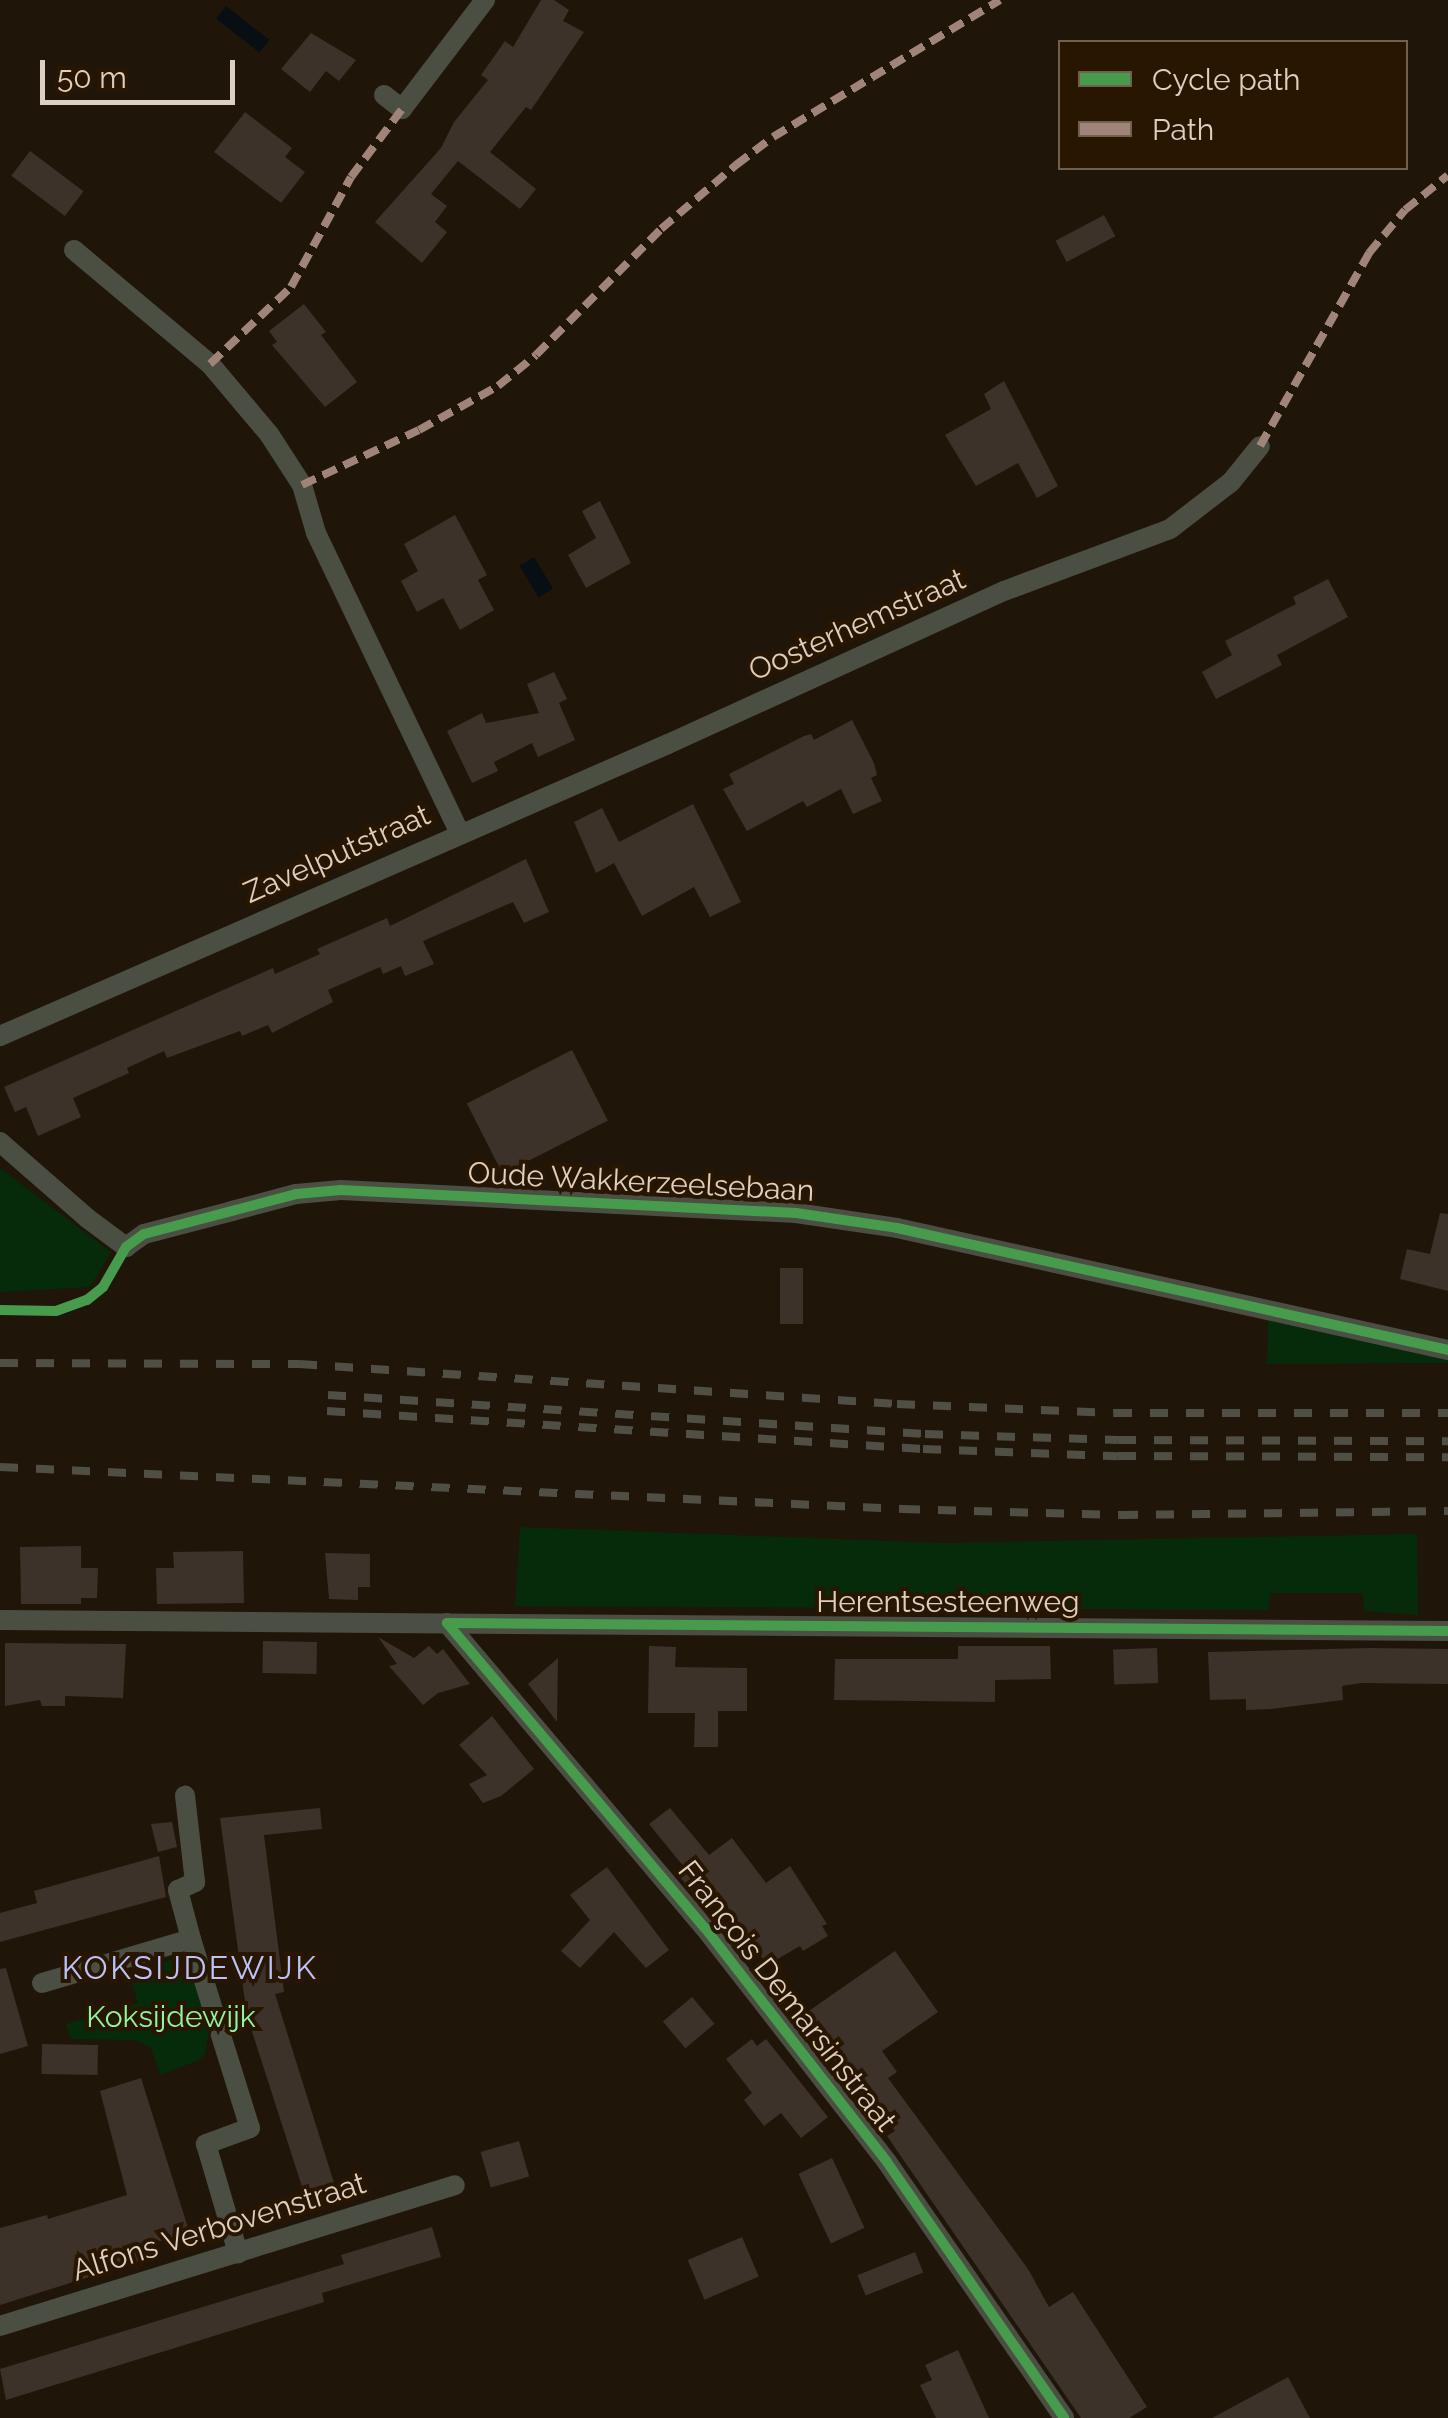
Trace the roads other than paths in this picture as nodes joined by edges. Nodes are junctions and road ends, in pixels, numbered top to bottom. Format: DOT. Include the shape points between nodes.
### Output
graph roads {
  1 [pos="485,0"];
  2 [pos="384,95"];
  3 [pos="74,250"];
  4 [pos="1260,446"];
  5 [pos="458,832"];
  6 [pos="0,1036"];
  7 [pos="0,1142"];
  8 [pos="1448,1350"];
  9 [pos="0,1620"];
  10 [pos="447,1623"];
  11 [pos="1448,1631"];
  12 [pos="185,1796"];
  13 [pos="191,1939"];
  14 [pos="42,1983"];
  15 [pos="455,2185"];
  16 [pos="238,2253"];
  17 [pos="0,2326"];
  18 [pos="1064,2418"];
  1 -- 2 [label="street" via="402,109"];
  3 -- 5 [label="street, Zavelputstraat" via="210,364 269,434 302,485 316,533"];
  4 -- 5 [label="street, Oosterhemstraat" via="1232,482 1170,530 1004,591"];
  5 -- 6 [label="street, Zavelputstraat"];
  7 -- 8 [label="street, Oude Wakkerzeelsebaan" via="126,1246 144,1234 264,1202 341,1190 796,1213 916,1232"];
  9 -- 10 [label="street, Herentsesteenweg"];
  10 -- 11 [label="street, Herentsesteenweg"];
  10 -- 18 [label="street, François Demarsinstraat" via="698,1920 887,2162"];
  12 -- 13 [label="street" via="195,1882 178,1890"];
  13 -- 14 [label="street"];
  13 -- 16 [label="street" via="250,2128 206,2144"];
  15 -- 16 [label="street, Alfons Verbovenstraat"];
  16 -- 17 [label="street, Alfons Verbovenstraat"];
}
